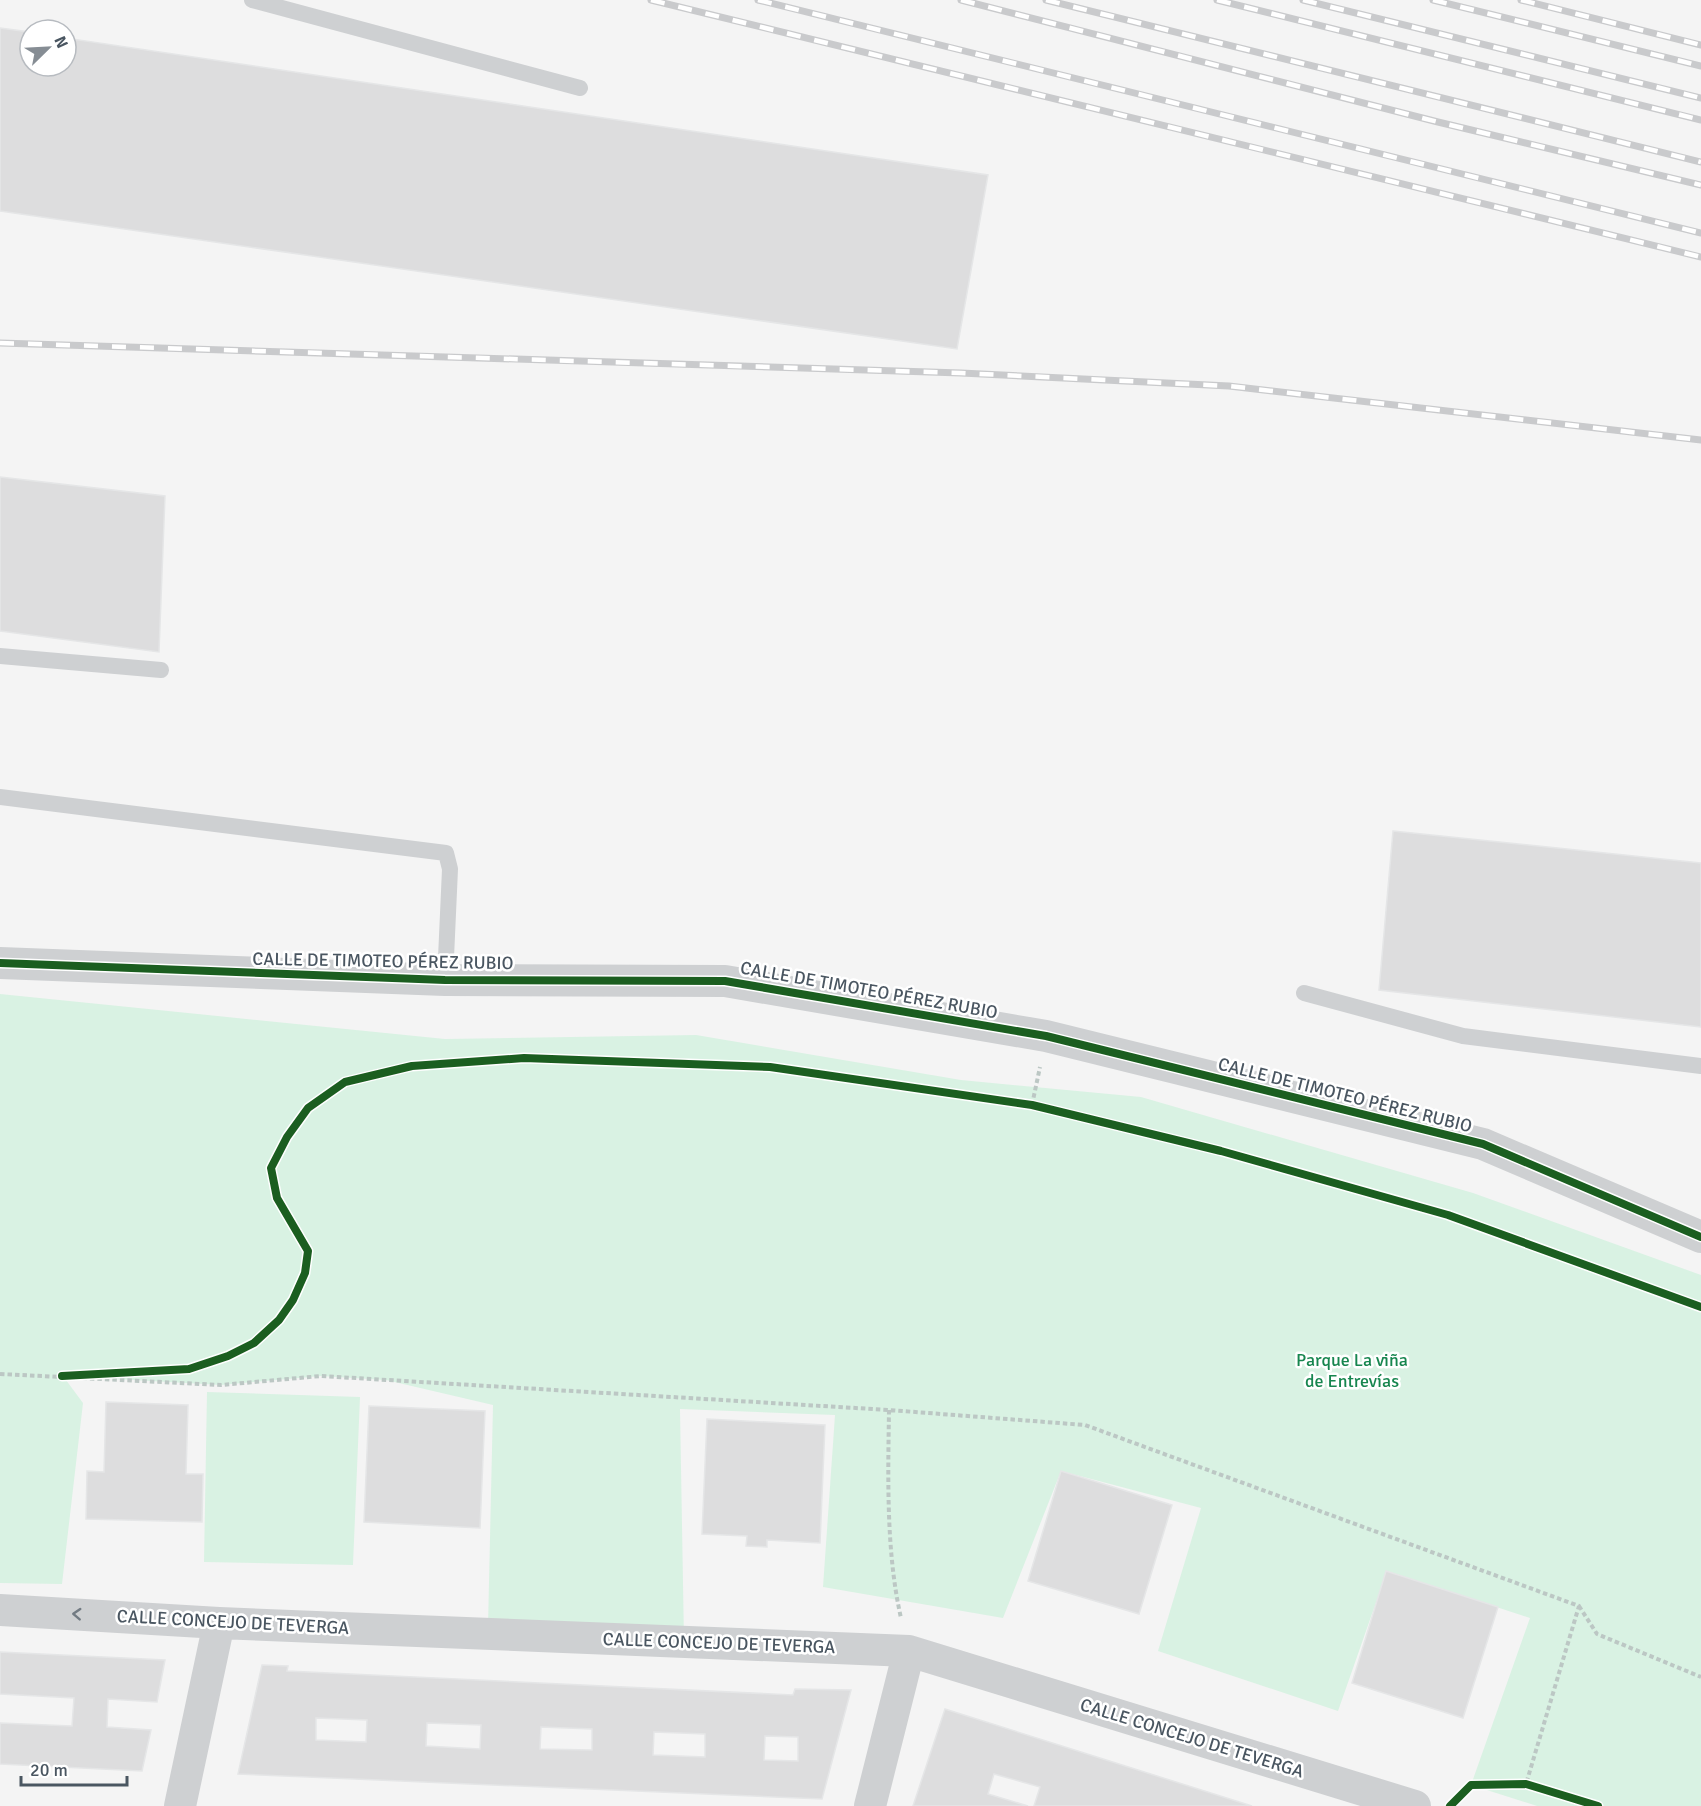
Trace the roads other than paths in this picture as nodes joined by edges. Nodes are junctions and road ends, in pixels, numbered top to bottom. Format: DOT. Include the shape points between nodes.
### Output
graph roads {
  1 [pos="252,0"];
  2 [pos="580,88"];
  3 [pos="0,656"];
  4 [pos="161,670"];
  5 [pos="0,797"];
  6 [pos="0,963"];
  7 [pos="445,980"];
  8 [pos="1304,993"];
  9 [pos="1701,1066"];
  10 [pos="1701,1237"];
  11 [pos="0,1610"];
  12 [pos="219,1623"];
  13 [pos="909,1651"];
  14 [pos="180,1806"];
  15 [pos="870,1806"];
  16 [pos="1415,1806"];
  1 -- 2 [label="lane"];
  3 -- 4 [label="lane"];
  5 -- 7 [label="lane" via="446,853 450,870"];
  6 -- 7 [label="street, CALLE DE TIMOTEO PÉREZ RUBIO"];
  7 -- 10 [label="street, CALLE DE TIMOTEO PÉREZ RUBIO" via="725,981 1046,1036 1483,1144"];
  8 -- 9 [label="lane" via="1463,1036"];
  12 -- 11 [label="street, CALLE CONCEJO DE TEVERGA, one-way"];
  12 -- 13 [label="street, CALLE CONCEJO DE TEVERGA"];
  12 -- 14 [label="street"];
  13 -- 15 [label="street"];
  13 -- 16 [label="street, CALLE CONCEJO DE TEVERGA"];
}
